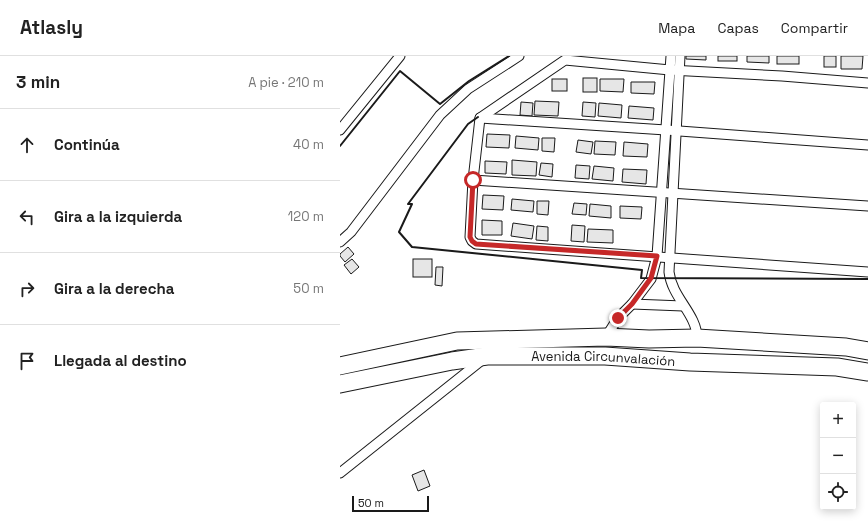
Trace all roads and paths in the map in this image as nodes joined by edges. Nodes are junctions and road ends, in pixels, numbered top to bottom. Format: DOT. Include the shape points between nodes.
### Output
graph roads {
  1 [pos="400,56"];
  2 [pos="519,56"];
  3 [pos="671,56"];
  4 [pos="680,56"];
  5 [pos="674,70"];
  6 [pos="868,82"];
  7 [pos="480,118"];
  8 [pos="340,130"];
  9 [pos="671,130"];
  10 [pos="868,145"];
  11 [pos="473,180"];
  12 [pos="667,193"];
  13 [pos="868,206"];
  14 [pos="340,242"];
  15 [pos="657,256"];
  16 [pos="670,257"];
  17 [pos="868,272"];
  18 [pos="632,304"];
  19 [pos="683,306"];
  20 [pos="606,337"];
  21 [pos="697,338"];
  22 [pos="868,351"];
  23 [pos="486,356"];
  24 [pos="340,366"];
  25 [pos="868,372"];
  26 [pos="340,384"];
  27 [pos="340,473"];
  1 -- 8 [label="street"];
  2 -- 14 [label="street" via="468,89 440,115 351,232"];
  3 -- 5 [label="street"];
  4 -- 5 [label="street"];
  5 -- 6 [label="street"];
  5 -- 7 [label="street" via="565,60"];
  5 -- 9 [label="street"];
  7 -- 9 [label="street"];
  7 -- 11 [label="street"];
  9 -- 10 [label="street"];
  9 -- 12 [label="street"];
  11 -- 12 [label="street"];
  11 -- 15 [label="street" via="470,237 476,244"];
  12 -- 13 [label="street"];
  12 -- 15 [label="street"];
  12 -- 16 [label="street"];
  15 -- 16 [label="street"];
  15 -- 18 [label="street" via="651,278"];
  16 -- 17 [label="street"];
  16 -- 19 [label="street" via="670,282"];
  18 -- 19 [label="street"];
  18 -- 20 [label="street" via="618,318"];
  19 -- 21 [label="street" via="695,324"];
  20 -- 21 [label="highway, Avenida Circunvalación"];
  20 -- 24 [label="highway, Avenida Circunvalación" via="457,341"];
  21 -- 22 [label="highway, Avenida Circunvalación" via="846,347"];
  23 -- 25 [label="highway, Avenida Circunvalación" via="605,356 837,367"];
  23 -- 26 [label="highway, Avenida Circunvalación"];
  23 -- 27 [label="street"];
}
